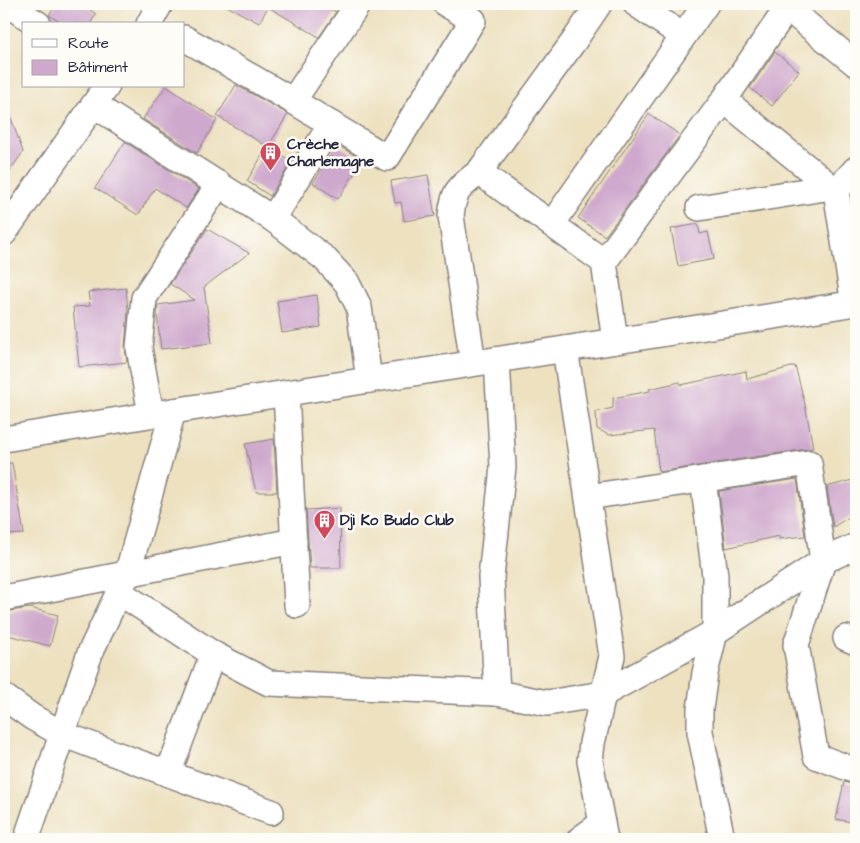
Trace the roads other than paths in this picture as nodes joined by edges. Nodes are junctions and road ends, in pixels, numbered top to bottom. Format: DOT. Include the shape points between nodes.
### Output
graph roads {
  1 [pos="7,4"];
  2 [pos="358,4"];
  3 [pos="446,4"];
  4 [pos="599,4"];
  5 [pos="636,4"];
  6 [pos="706,4"];
  7 [pos="789,6"];
  8 [pos="35,22"];
  9 [pos="683,36"];
  10 [pos="185,39"];
  11 [pos="856,64"];
  12 [pos="100,96"];
  13 [pos="724,100"];
  14 [pos="293,101"];
  15 [pos="331,124"];
  16 [pos="856,169"];
  17 [pos="479,172"];
  18 [pos="219,184"];
  19 [pos="834,189"];
  20 [pos="699,208"];
  21 [pos="11,209"];
  22 [pos="273,219"];
  23 [pos="552,224"];
  24 [pos="4,233"];
  25 [pos="604,262"];
  26 [pos="855,304"];
  27 [pos="614,341"];
  28 [pos="565,349"];
  29 [pos="497,360"];
  30 [pos="473,363"];
  31 [pos="369,380"];
  32 [pos="286,393"];
  33 [pos="162,412"];
  34 [pos="4,439"];
  35 [pos="703,479"];
  36 [pos="588,497"];
  37 [pos="294,541"];
  38 [pos="856,546"];
  39 [pos="823,561"];
  40 [pos="123,583"];
  41 [pos="4,598"];
  42 [pos="297,605"];
  43 [pos="715,632"];
  44 [pos="213,654"];
  45 [pos="497,693"];
  46 [pos="604,694"];
  47 [pos="4,697"];
  48 [pos="62,734"];
  49 [pos="856,771"];
  50 [pos="168,774"];
  51 [pos="270,812"];
  52 [pos="29,831"];
  53 [pos="603,831"];
  54 [pos="580,839"];
  55 [pos="722,839"];
  1 -- 8 [label="street"];
  2 -- 14 [label="street"];
  3 -- 15 [label="street" via="473,20 386,158"];
  4 -- 17 [label="street"];
  5 -- 9 [label="street"];
  6 -- 9 [label="street"];
  7 -- 11 [label="street"];
  7 -- 13 [label="street"];
  9 -- 23 [label="street"];
  10 -- 14 [label="street"];
  12 -- 18 [label="street"];
  12 -- 21 [label="street"];
  13 -- 19 [label="street"];
  13 -- 25 [label="street"];
  14 -- 15 [label="street"];
  15 -- 22 [label="street"];
  16 -- 19 [label="street"];
  17 -- 23 [label="street"];
  17 -- 30 [label="street" via="456,190 450,216"];
  18 -- 22 [label="street"];
  18 -- 33 [label="street" via="144,298 139,348"];
  19 -- 20 [label="street"];
  19 -- 26 [label="street"];
  21 -- 24 [label="street"];
  22 -- 31 [label="street" via="324,258 346,283 359,307"];
  23 -- 25 [label="street"];
  25 -- 27 [label="street"];
  26 -- 27 [label="street"];
  27 -- 28 [label="street"];
  28 -- 29 [label="street"];
  28 -- 36 [label="street"];
  29 -- 30 [label="street"];
  29 -- 45 [label="street" via="503,467 491,577"];
  30 -- 31 [label="street"];
  31 -- 32 [label="street"];
  32 -- 33 [label="street"];
  32 -- 37 [label="street"];
  33 -- 34 [label="street"];
  33 -- 40 [label="street"];
  35 -- 36 [label="street"];
  35 -- 39 [label="street" via="809,463"];
  35 -- 43 [label="street" via="715,576"];
  36 -- 46 [label="street" via="612,656"];
  37 -- 40 [label="street"];
  37 -- 42 [label="street"];
  38 -- 39 [label="street"];
  39 -- 43 [label="street"];
  39 -- 49 [label="street" via="796,645 816,756"];
  40 -- 41 [label="street"];
  40 -- 44 [label="street"];
  40 -- 48 [label="street" via="90,653"];
  43 -- 46 [label="street"];
  43 -- 55 [label="street" via="705,673 700,732"];
  44 -- 45 [label="street" via="269,683"];
  44 -- 50 [label="street"];
  45 -- 46 [label="street" via="547,703"];
  46 -- 53 [label="street" via="590,761"];
  47 -- 48 [label="street"];
  48 -- 50 [label="street"];
  48 -- 52 [label="street"];
  50 -- 51 [label="street"];
  53 -- 54 [label="street"];
}
